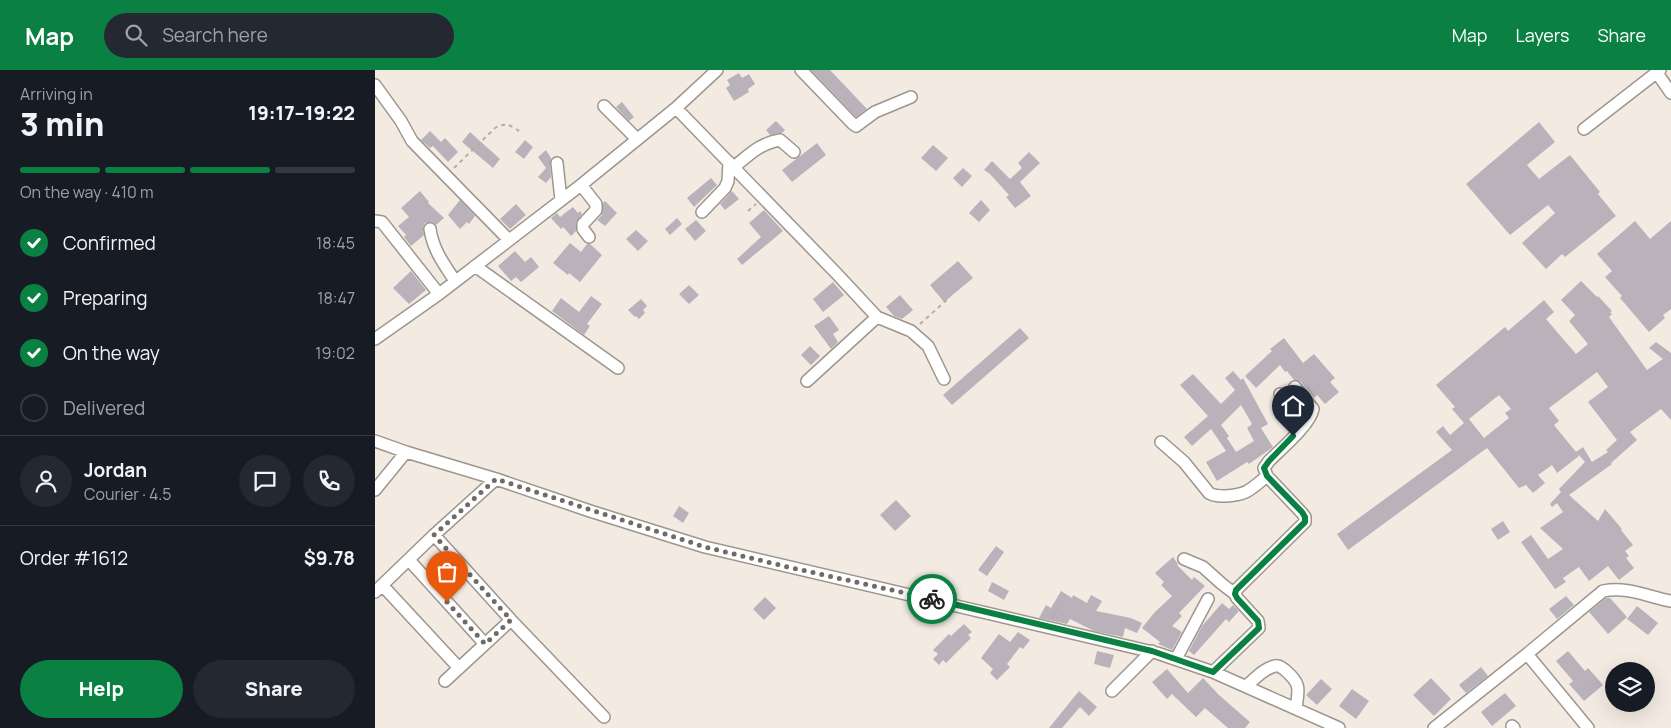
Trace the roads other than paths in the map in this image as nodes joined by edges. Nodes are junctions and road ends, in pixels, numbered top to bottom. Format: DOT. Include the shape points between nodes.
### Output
graph roads {
  1 [pos="717,70"];
  2 [pos="801,70"];
  3 [pos="1659,72"];
  4 [pos="375,85"];
  5 [pos="1671,93"];
  6 [pos="911,97"];
  7 [pos="605,106"];
  8 [pos="676,108"];
  9 [pos="1584,129"];
  10 [pos="637,140"];
  11 [pos="794,152"];
  12 [pos="557,163"];
  13 [pos="732,164"];
  14 [pos="581,185"];
  15 [pos="561,200"];
  16 [pos="702,212"];
  17 [pos="375,221"];
  18 [pos="430,229"];
  19 [pos="589,237"];
  20 [pos="508,239"];
  21 [pos="475,266"];
  22 [pos="455,281"];
  23 [pos="439,294"];
  24 [pos="877,317"];
  25 [pos="375,340"];
  26 [pos="618,368"];
  27 [pos="944,379"];
  28 [pos="807,380"];
  29 [pos="1295,387"];
  30 [pos="1280,394"];
  31 [pos="1306,423"];
  32 [pos="375,441"];
  33 [pos="1161,442"];
  34 [pos="406,452"];
  35 [pos="1267,476"];
  36 [pos="496,479"];
  37 [pos="375,490"];
  38 [pos="434,535"];
  39 [pos="1184,559"];
  40 [pos="409,560"];
  41 [pos="378,589"];
  42 [pos="1235,594"];
  43 [pos="1208,599"];
  44 [pos="1671,601"];
  45 [pos="511,620"];
  46 [pos="485,644"];
  47 [pos="1152,651"];
  48 [pos="1527,654"];
  49 [pos="1176,659"];
  50 [pos="459,668"];
  51 [pos="1213,672"];
  52 [pos="445,681"];
  53 [pos="1246,686"];
  54 [pos="1112,691"];
  55 [pos="1296,708"];
  56 [pos="604,717"];
  57 [pos="1339,728"];
  58 [pos="1434,728"];
  59 [pos="1588,728"];
  1 -- 8 [label="street"];
  2 -- 6 [label="street" via="856,126 875,112"];
  3 -- 5 [label="street"];
  3 -- 9 [label="street"];
  4 -- 20 [label="street" via="412,141"];
  7 -- 10 [label="street"];
  8 -- 10 [label="street"];
  8 -- 13 [label="street"];
  10 -- 14 [label="street"];
  11 -- 13 [label="street" via="780,140 772,141"];
  12 -- 15 [label="street"];
  13 -- 16 [label="street" via="725,188"];
  13 -- 24 [label="street"];
  14 -- 15 [label="street"];
  14 -- 19 [label="street" via="597,204 596,210 583,224"];
  15 -- 20 [label="street"];
  17 -- 23 [label="street" via="382,222"];
  18 -- 22 [label="street" via="437,253"];
  20 -- 21 [label="street"];
  21 -- 22 [label="street"];
  21 -- 26 [label="street"];
  22 -- 23 [label="street"];
  23 -- 25 [label="street"];
  24 -- 27 [label="street" via="911,331 928,346"];
  24 -- 28 [label="street"];
  29 -- 31 [label="street" via="1313,409"];
  30 -- 31 [label="street"];
  31 -- 35 [label="street" via="1269,461 1264,468"];
  32 -- 34 [label="street"];
  33 -- 35 [label="street" via="1214,496 1242,494"];
  34 -- 36 [label="street"];
  34 -- 37 [label="street"];
  35 -- 42 [label="street" via="1302,512 1305,522"];
  36 -- 38 [label="street"];
  36 -- 47 [label="street" via="705,547"];
  38 -- 40 [label="street"];
  38 -- 45 [label="street"];
  39 -- 42 [label="street" via="1203,567"];
  40 -- 41 [label="street"];
  40 -- 46 [label="street"];
  41 -- 50 [label="street"];
  42 -- 51 [label="street" via="1258,621 1259,628"];
  43 -- 49 [label="street"];
  44 -- 48 [label="street" via="1633,590 1603,591"];
  45 -- 46 [label="street"];
  45 -- 56 [label="street"];
  46 -- 50 [label="street"];
  47 -- 49 [label="street"];
  47 -- 54 [label="street"];
  48 -- 58 [label="street"];
  48 -- 59 [label="street"];
  49 -- 51 [label="street"];
  50 -- 52 [label="street"];
  51 -- 53 [label="street"];
  53 -- 55 [label="street"];
  53 -- 55 [label="street" via="1270,668 1280,666 1298,683"];
  55 -- 57 [label="street"];
}
